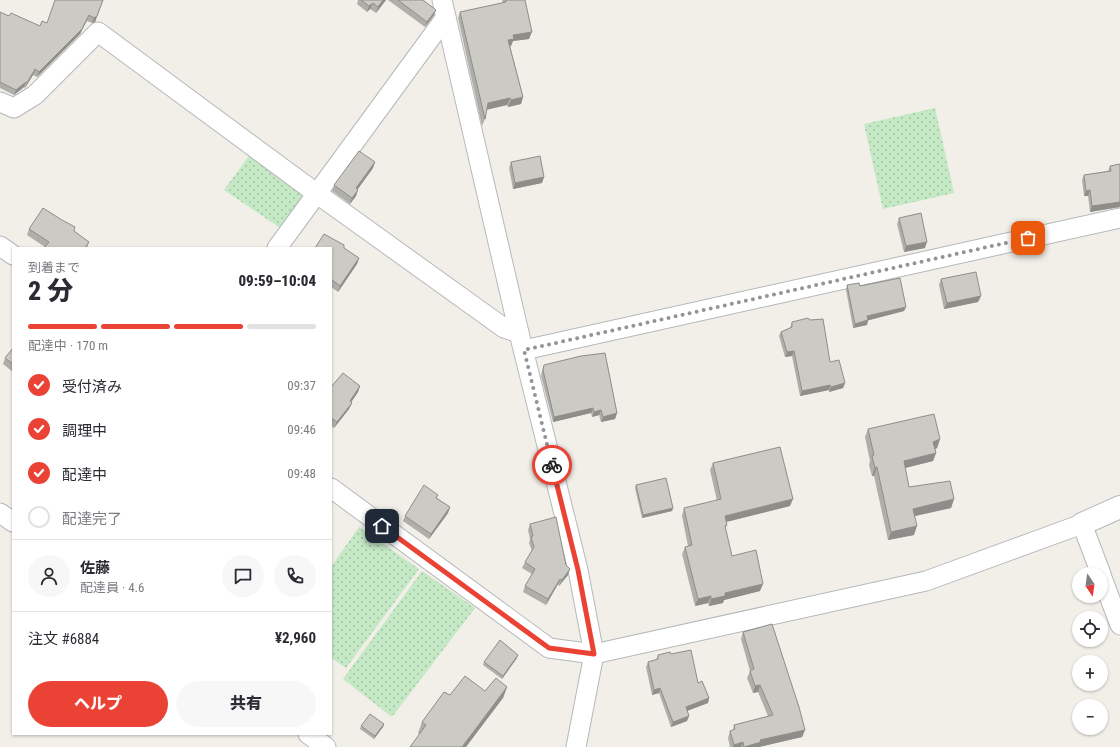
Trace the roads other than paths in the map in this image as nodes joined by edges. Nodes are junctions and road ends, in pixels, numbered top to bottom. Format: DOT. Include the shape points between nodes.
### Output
graph roads {
  1 [pos="444,9"];
  2 [pos="0,102"];
  3 [pos="316,193"];
  4 [pos="1120,218"];
  5 [pos="0,246"];
  6 [pos="278,247"];
  7 [pos="12,255"];
  8 [pos="521,341"];
  9 [pos="332,489"];
  10 [pos="1120,507"];
  11 [pos="0,512"];
  12 [pos="12,521"];
  13 [pos="1082,524"];
  14 [pos="1098,567"];
  15 [pos="1108,593"];
  16 [pos="1120,625"];
  17 [pos="594,654"];
  18 [pos="309,735"];
  19 [pos="326,747"];
  20 [pos="576,747"];
  1 -- 3 [label="street"];
  1 -- 8 [label="street"];
  2 -- 3 [label="street" via="14,108 34,95 98,32"];
  3 -- 6 [label="street"];
  3 -- 8 [label="street"];
  4 -- 8 [label="street"];
  5 -- 7 [label="street"];
  8 -- 17 [label="street" via="578,570"];
  9 -- 17 [label="street" via="549,648"];
  10 -- 13 [label="street"];
  11 -- 12 [label="street"];
  13 -- 14 [label="street"];
  13 -- 17 [label="street" via="926,582"];
  15 -- 16 [label="street"];
  17 -- 20 [label="street"];
  18 -- 19 [label="street"];
}
